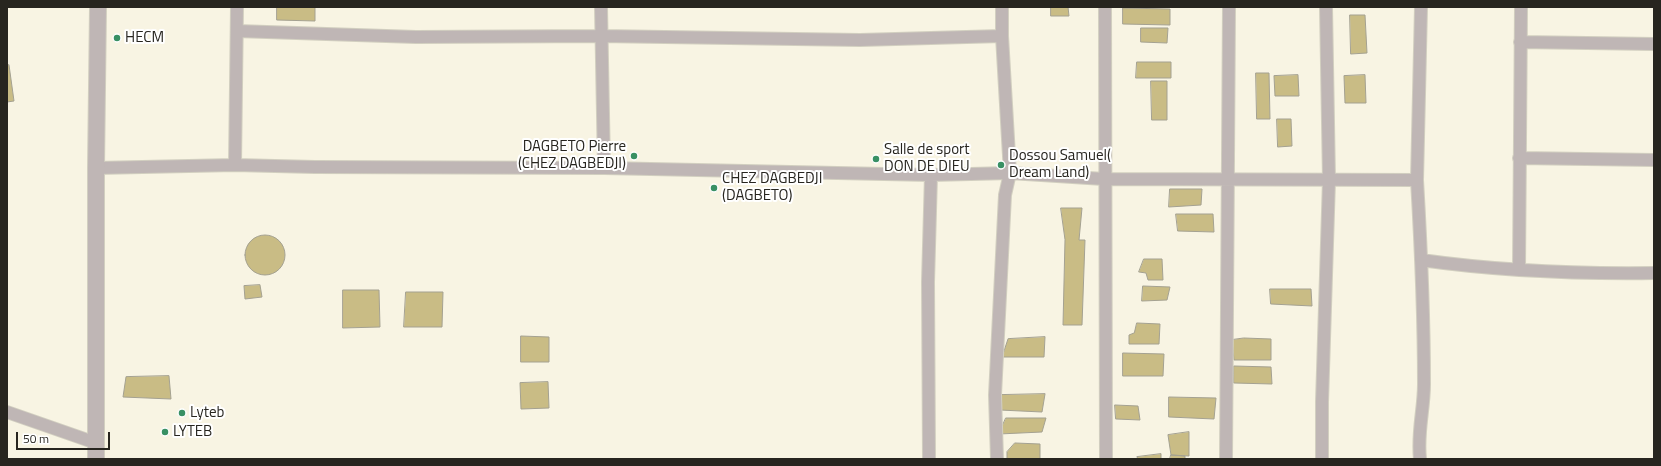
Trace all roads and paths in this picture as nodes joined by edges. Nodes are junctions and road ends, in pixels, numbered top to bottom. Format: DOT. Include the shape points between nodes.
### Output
graph roads {
  1 [pos="98,7"];
  2 [pos="237,7"];
  3 [pos="601,7"];
  4 [pos="1002,7"];
  5 [pos="1105,7"];
  6 [pos="1229,7"];
  7 [pos="1326,7"];
  8 [pos="1421,7"];
  9 [pos="1521,7"];
  10 [pos="237,31"];
  11 [pos="600,36"];
  12 [pos="1002,36"];
  13 [pos="1520,42"];
  14 [pos="1654,44"];
  15 [pos="1519,158"];
  16 [pos="1654,160"];
  17 [pos="235,165"];
  18 [pos="96,168"];
  19 [pos="604,168"];
  20 [pos="1010,173"];
  21 [pos="931,175"];
  22 [pos="1104,179"];
  23 [pos="1228,180"];
  24 [pos="1329,180"];
  25 [pos="1417,180"];
  26 [pos="1421,260"];
  27 [pos="1519,270"];
  28 [pos="1654,273"];
  29 [pos="7,412"];
  30 [pos="96,443"];
  31 [pos="96,459"];
  32 [pos="929,459"];
  33 [pos="997,459"];
  34 [pos="1106,459"];
  35 [pos="1226,459"];
  36 [pos="1322,459"];
  37 [pos="1420,459"];
  1 -- 18 [label="street"];
  2 -- 10 [label="street"];
  3 -- 11 [label="street"];
  4 -- 12 [label="street"];
  5 -- 22 [label="street"];
  6 -- 23 [label="street"];
  7 -- 24 [label="street"];
  8 -- 25 [label="street"];
  9 -- 13 [label="street"];
  10 -- 11 [label="street" via="416,36"];
  10 -- 17 [label="street"];
  11 -- 12 [label="street" via="860,40"];
  11 -- 19 [label="street"];
  12 -- 20 [label="street"];
  13 -- 14 [label="street"];
  13 -- 15 [label="street"];
  15 -- 16 [label="street"];
  15 -- 27 [label="street"];
  17 -- 18 [label="street"];
  17 -- 19 [label="street"];
  18 -- 30 [label="street"];
  19 -- 21 [label="street"];
  20 -- 21 [label="street"];
  20 -- 22 [label="street"];
  20 -- 33 [label="street" via="1005,195 995,395"];
  21 -- 32 [label="street" via="928,282"];
  22 -- 23 [label="street"];
  22 -- 34 [label="street"];
  23 -- 24 [label="street"];
  23 -- 35 [label="street"];
  24 -- 25 [label="street"];
  24 -- 36 [label="street"];
  25 -- 26 [label="street"];
  26 -- 27 [label="street" via="1469,267"];
  26 -- 37 [label="street" via="1424,386 1418,438"];
  27 -- 28 [label="street" via="1599,274"];
  29 -- 30 [label="street"];
  30 -- 31 [label="street"];
}
